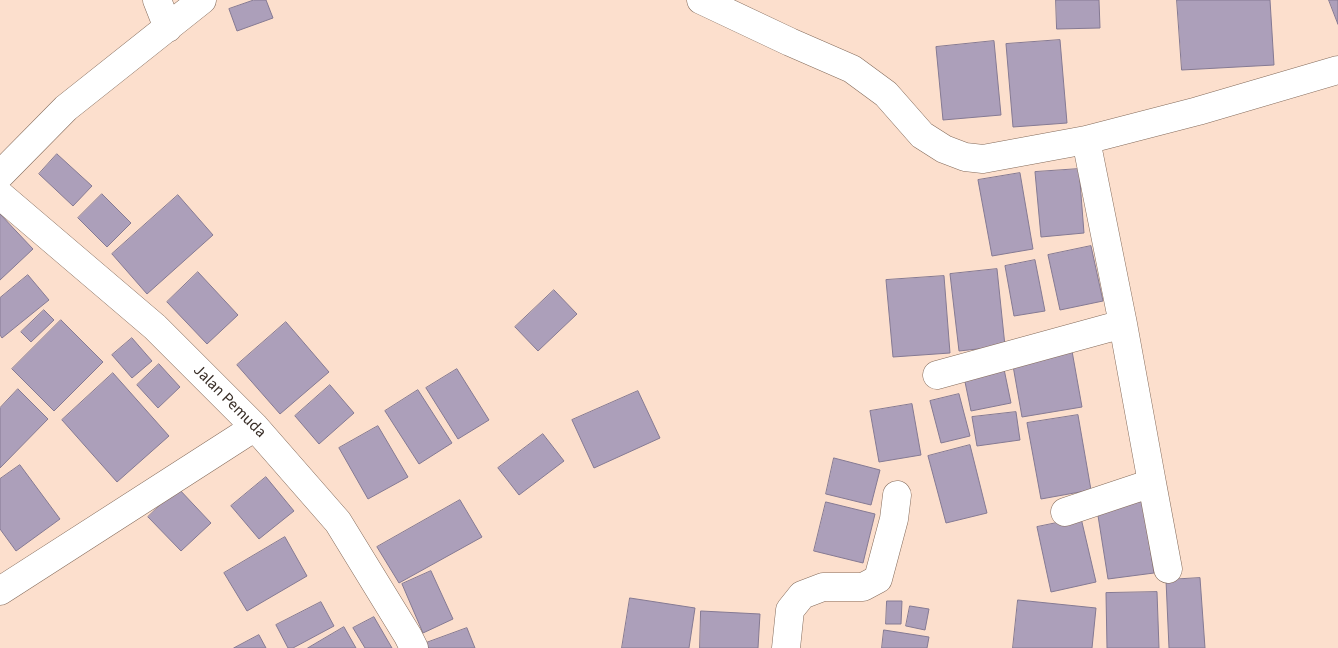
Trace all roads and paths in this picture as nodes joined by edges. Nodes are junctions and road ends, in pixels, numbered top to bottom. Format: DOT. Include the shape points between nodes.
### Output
graph roads {
  1 [pos="157,0"];
  2 [pos="202,0"];
  3 [pos="701,0"];
  4 [pos="168,28"];
  5 [pos="1338,70"];
  6 [pos="1086,140"];
  7 [pos="0,175"];
  8 [pos="0,195"];
  9 [pos="1123,324"];
  10 [pos="937,375"];
  11 [pos="255,427"];
  12 [pos="1152,483"];
  13 [pos="897,495"];
  14 [pos="1065,512"];
  15 [pos="1168,569"];
  16 [pos="0,591"];
  17 [pos="414,648"];
  18 [pos="786,648"];
  1 -- 4 [label="street"];
  2 -- 4 [label="street"];
  3 -- 6 [label="street" via="852,69 886,94 922,135 965,158 983,159"];
  4 -- 7 [label="street" via="66,108"];
  5 -- 6 [label="street"];
  6 -- 9 [label="street"];
  8 -- 11 [label="street, Jalan Pemuda" via="154,327"];
  9 -- 10 [label="street"];
  9 -- 12 [label="street"];
  11 -- 16 [label="street"];
  11 -- 17 [label="street, Jalan Pemuda" via="338,522"];
  12 -- 14 [label="street"];
  12 -- 15 [label="street"];
  13 -- 18 [label="street" via="878,579 863,588 823,588 802,595 790,610"];
}
